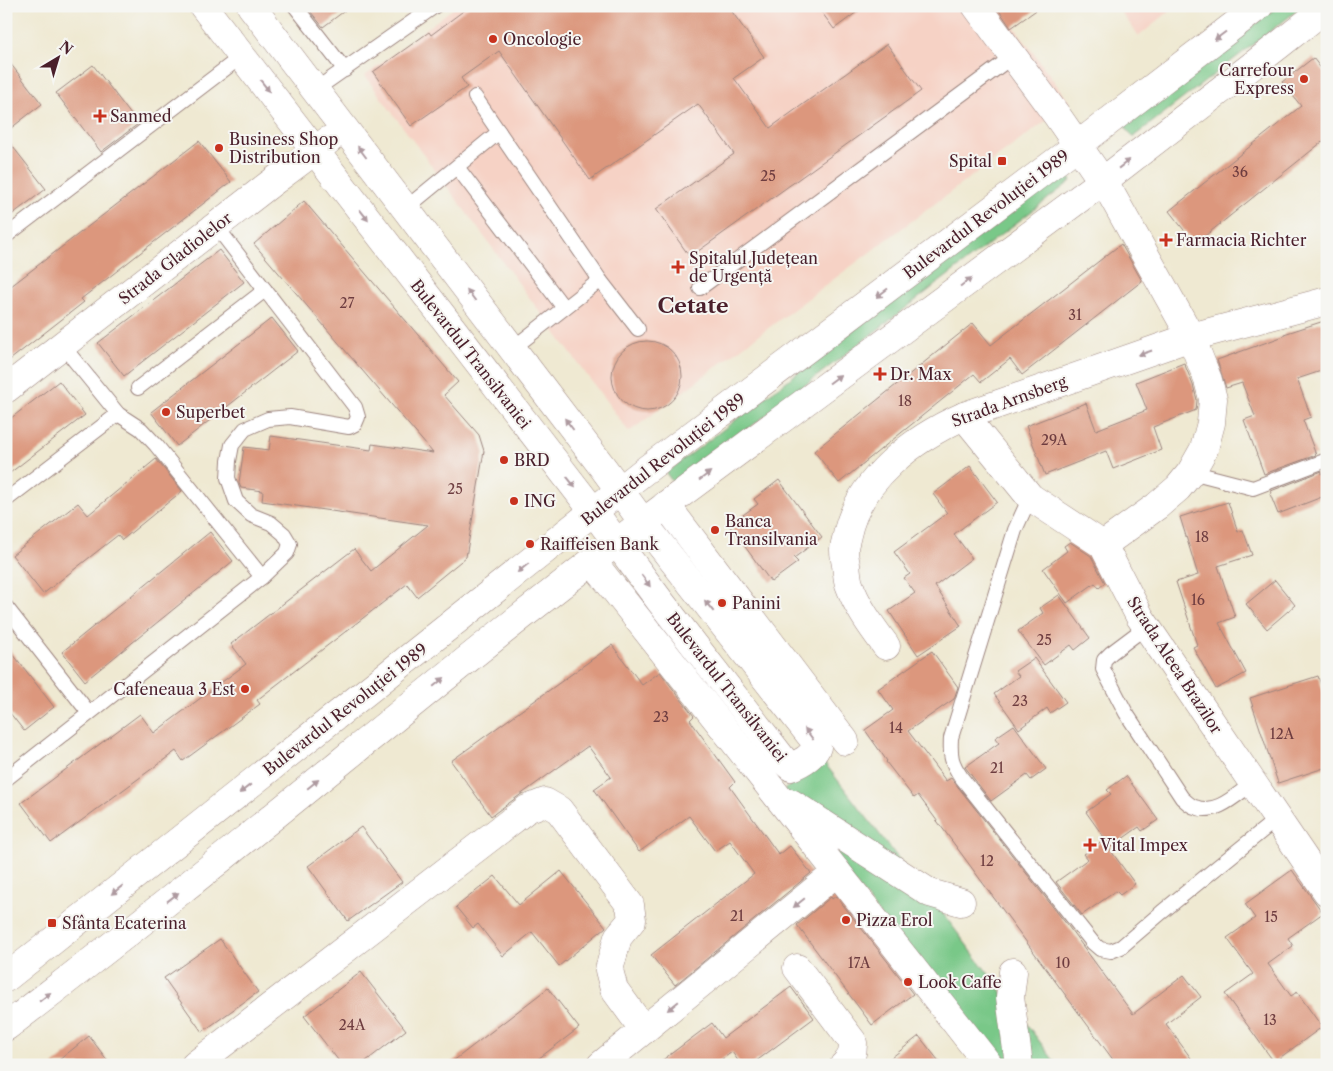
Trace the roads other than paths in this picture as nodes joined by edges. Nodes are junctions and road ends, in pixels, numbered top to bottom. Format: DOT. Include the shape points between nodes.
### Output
graph roads {
  1 [pos="203,6"];
  2 [pos="251,6"];
  3 [pos="295,6"];
  4 [pos="435,6"];
  5 [pos="976,6"];
  6 [pos="1259,6"];
  7 [pos="1327,7"];
  8 [pos="242,56"];
  9 [pos="1013,56"];
  10 [pos="345,70"];
  11 [pos="315,90"];
  12 [pos="475,97"];
  13 [pos="344,129"];
  14 [pos="499,132"];
  15 [pos="1078,145"];
  16 [pos="315,151"];
  17 [pos="457,167"];
  18 [pos="1103,181"];
  19 [pos="405,209"];
  20 [pos="216,226"];
  21 [pos="6,236"];
  22 [pos="600,280"];
  23 [pos="700,288"];
  24 [pos="265,290"];
  25 [pos="1327,301"];
  26 [pos="564,308"];
  27 [pos="638,329"];
  28 [pos="1191,337"];
  29 [pos="62,345"];
  30 [pos="512,349"];
  31 [pos="138,388"];
  32 [pos="6,389"];
  33 [pos="118,414"];
  34 [pos="964,416"];
  35 [pos="1327,460"];
  36 [pos="1191,472"];
  37 [pos="620,491"];
  38 [pos="1030,497"];
  39 [pos="6,500"];
  40 [pos="667,504"];
  41 [pos="594,512"];
  42 [pos="643,522"];
  43 [pos="617,541"];
  44 [pos="1103,545"];
  45 [pos="592,561"];
  46 [pos="262,577"];
  47 [pos="6,607"];
  48 [pos="1147,626"];
  49 [pos="886,646"];
  50 [pos="89,713"];
  51 [pos="845,741"];
  52 [pos="6,779"];
  53 [pos="1254,783"];
  54 [pos="772,791"];
  55 [pos="1278,818"];
  56 [pos="837,872"];
  57 [pos="1327,892"];
  58 [pos="962,902"];
  59 [pos="797,968"];
  60 [pos="1013,972"];
  61 [pos="6,978"];
  62 [pos="6,1027"];
  63 [pos="644,1030"];
  64 [pos="195,1065"];
  65 [pos="601,1065"];
  66 [pos="844,1065"];
  67 [pos="989,1065"];
  68 [pos="1019,1065"];
  1 -- 8 [label="street, Bulevardul Transilvaniei"];
  2 -- 11 [label="street, Bulevardul Transilvaniei"];
  3 -- 10 [label="lane"];
  4 -- 10 [label="lane"];
  5 -- 9 [label="street"];
  6 -- 15 [label="street, Bulevardul Revoluției 1989, one-way"];
  18 -- 7 [label="street, one-way"];
  8 -- 16 [label="street, Bulevardul Transilvaniei, one-way"];
  8 -- 21 [label="lane"];
  9 -- 15 [label="street"];
  9 -- 23 [label="lane"];
  10 -- 11 [label="lane"];
  11 -- 13 [label="street, Bulevardul Transilvaniei"];
  12 -- 14 [label="lane"];
  13 -- 16 [label="street, Strada Gladiolelor"];
  19 -- 13 [label="street, Bulevardul Transilvaniei, one-way"];
  14 -- 17 [label="lane"];
  14 -- 22 [label="lane"];
  15 -- 18 [label="street"];
  15 -- 37 [label="street, Bulevardul Revoluției 1989, one-way"];
  16 -- 20 [label="street, Strada Gladiolelor"];
  16 -- 41 [label="street, Bulevardul Transilvaniei, one-way"];
  17 -- 19 [label="lane"];
  17 -- 26 [label="lane"];
  18 -- 28 [label="street"];
  40 -- 18 [label="street, one-way"];
  30 -- 19 [label="street, Bulevardul Transilvaniei, one-way"];
  20 -- 24 [label="lane"];
  20 -- 29 [label="street, Strada Gladiolelor"];
  22 -- 26 [label="lane"];
  22 -- 27 [label="lane"];
  24 -- 31 [label="lane"];
  24 -- 46 [label="lane" via="355,407 358,417 349,427 290,417 268,418 246,429 232,445 228,478 236,501 251,516 271,522 290,544 287,553"];
  25 -- 28 [label="street, Strada Arnsberg"];
  26 -- 30 [label="lane"];
  28 -- 34 [label="street, Strada Arnsberg, one-way"];
  28 -- 36 [label="street" via="1213,399 1204,449"];
  29 -- 32 [label="street, Strada Gladiolelor"];
  29 -- 33 [label="lane"];
  37 -- 30 [label="street, Bulevardul Transilvaniei, one-way"];
  33 -- 39 [label="lane"];
  33 -- 46 [label="lane" via="141,429 156,445"];
  34 -- 38 [label="street, Strada Aleea Brazilor"];
  34 -- 49 [label="street, Strada Arnsberg" via="944,425 896,459 872,483 849,524 844,549 848,583 863,614"];
  35 -- 36 [label="lane" via="1253,488"];
  36 -- 44 [label="street" via="1178,488"];
  37 -- 41 [label="street, Bulevardul Revoluției 1989"];
  37 -- 42 [label="street, Bulevardul Transilvaniei"];
  38 -- 44 [label="street, Strada Aleea Brazilor"];
  38 -- 55 [label="lane" via="1015,530 951,738 950,756 961,777 1093,943 1100,949 1111,951 1121,947"];
  40 -- 42 [label="street"];
  40 -- 51 [label="street"];
  41 -- 43 [label="street, Bulevardul Transilvaniei"];
  41 -- 61 [label="street, Bulevardul Revoluției 1989, one-way"];
  42 -- 43 [label="street"];
  43 -- 42 [label="street, Bulevardul Transilvaniei, one-way" via="785,762 790,766 799,764 814,753 817,747 814,740"];
  43 -- 45 [label="street"];
  44 -- 48 [label="street, Strada Aleea Brazilor"];
  45 -- 54 [label="street, Bulevardul Transilvaniei"];
  62 -- 45 [label="street, one-way"];
  46 -- 50 [label="lane"];
  47 -- 50 [label="lane"];
  48 -- 53 [label="street, Strada Aleea Brazilor"];
  48 -- 53 [label="lane" via="1111,653 1104,660 1103,668 1126,713 1182,798 1193,807 1205,810 1219,806"];
  50 -- 52 [label="lane"];
  53 -- 55 [label="street, Strada Aleea Brazilor"];
  54 -- 56 [label="street, Bulevardul Transilvaniei"];
  54 -- 58 [label="street, Bulevardul Transilvaniei" via="930,893"];
  55 -- 57 [label="street, Strada Aleea Brazilor"];
  56 -- 63 [label="street, one-way"];
  56 -- 67 [label="street, Bulevardul Transilvaniei"];
  59 -- 66 [label="street" via="853,1042 854,1052"];
  60 -- 68 [label="street" via="1010,997"];
  63 -- 64 [label="street" via="614,989 609,970 618,937 632,920 630,905 559,810 545,802 527,809"];
  63 -- 65 [label="street"];
}
